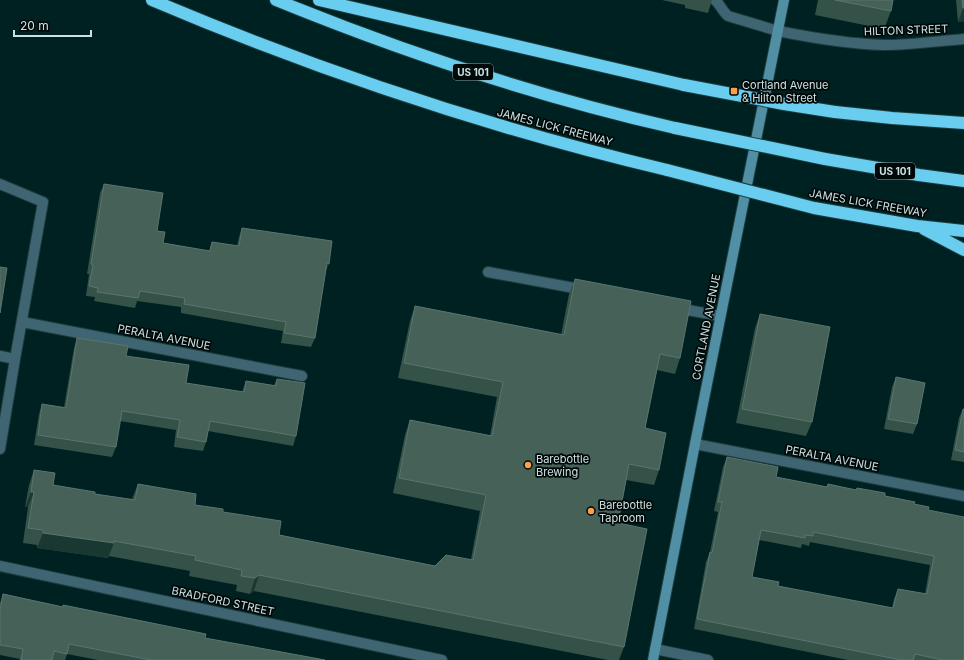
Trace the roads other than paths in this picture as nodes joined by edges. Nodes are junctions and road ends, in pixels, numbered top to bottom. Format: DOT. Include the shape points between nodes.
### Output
graph roads {
  1 [pos="152,0"];
  2 [pos="276,0"];
  3 [pos="319,0"];
  4 [pos="715,0"];
  5 [pos="784,0"];
  6 [pos="778,31"];
  7 [pos="964,39"];
  8 [pos="964,123"];
  9 [pos="964,181"];
  10 [pos="0,184"];
  11 [pos="918,226"];
  12 [pos="964,231"];
  13 [pos="964,250"];
  14 [pos="488,272"];
  15 [pos="595,292"];
  16 [pos="671,306"];
  17 [pos="720,316"];
  18 [pos="22,322"];
  19 [pos="0,356"];
  20 [pos="15,359"];
  21 [pos="302,376"];
  22 [pos="695,444"];
  23 [pos="0,449"];
  24 [pos="964,496"];
  25 [pos="0,566"];
  26 [pos="655,650"];
  27 [pos="442,660"];
  28 [pos="653,660"];
  29 [pos="708,660"];
  1 -- 11 [label="highway, JAMES LICK FREEWAY, bridge" via="302,60 409,98 571,146 814,208"];
  2 -- 9 [label="highway, US 101, bridge" via="327,21 484,76 592,108 826,159"];
  3 -- 8 [label="highway, bridge" via="684,85 835,112"];
  4 -- 6 [label="street, HILTON STREET" via="728,16"];
  5 -- 6 [label="street, CORTLAND AVENUE"];
  6 -- 7 [label="street, HILTON STREET" via="838,42 886,45"];
  6 -- 17 [label="street, CORTLAND AVENUE"];
  10 -- 18 [label="street" via="44,202"];
  11 -- 12 [label="highway, JAMES LICK FREEWAY"];
  11 -- 13 [label="highway"];
  14 -- 15 [label="street"];
  16 -- 17 [label="street"];
  17 -- 22 [label="street, CORTLAND AVENUE"];
  18 -- 20 [label="street"];
  18 -- 21 [label="street, PERALTA AVENUE"];
  19 -- 20 [label="street"];
  20 -- 23 [label="street"];
  22 -- 24 [label="street, PERALTA AVENUE"];
  22 -- 26 [label="street, CORTLAND AVENUE"];
  25 -- 27 [label="street, BRADFORD STREET"];
  26 -- 28 [label="street, CORTLAND AVENUE"];
  26 -- 29 [label="street"];
}
